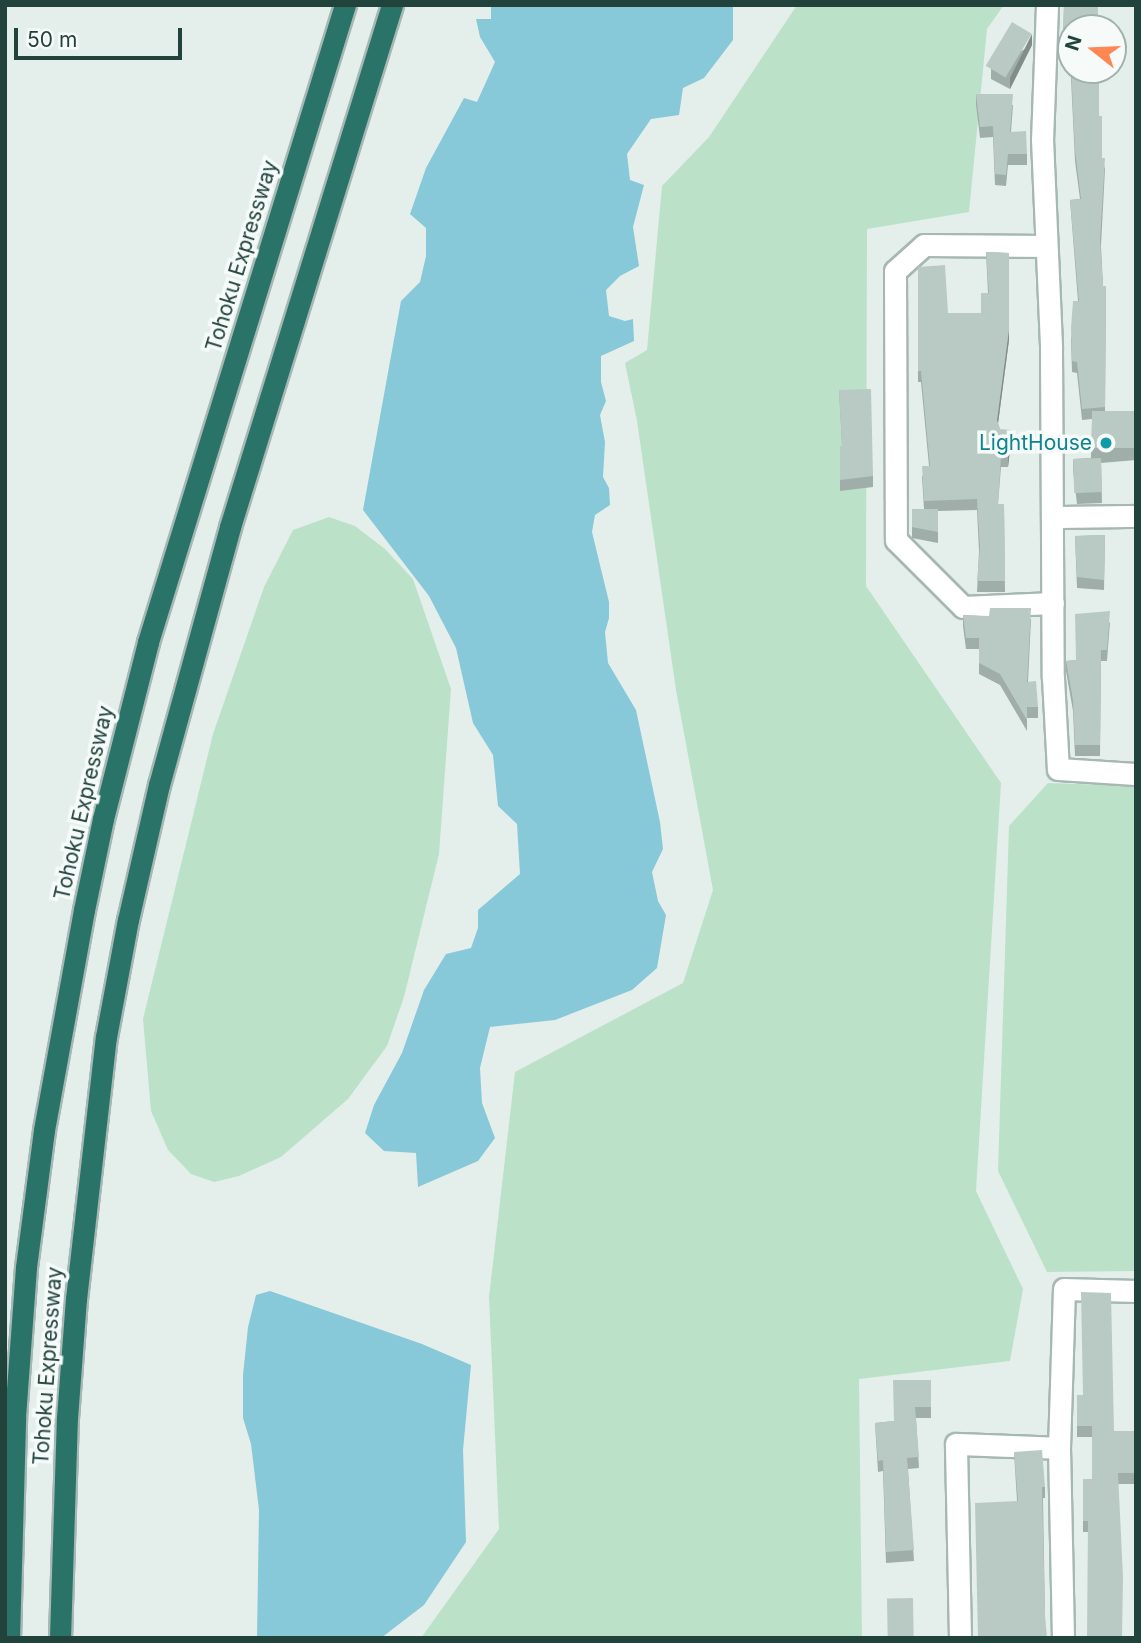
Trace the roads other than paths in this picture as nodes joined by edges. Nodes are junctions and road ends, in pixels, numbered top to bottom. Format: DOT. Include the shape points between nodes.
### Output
graph roads {
  1 [pos="345,5"];
  2 [pos="392,5"];
  3 [pos="1047,5"];
  4 [pos="1046,246"];
  5 [pos="1136,516"];
  6 [pos="1052,517"];
  7 [pos="1053,603"];
  8 [pos="1136,774"];
  9 [pos="1136,1291"];
  10 [pos="1059,1448"];
  11 [pos="9,1638"];
  12 [pos="60,1638"];
  13 [pos="961,1638"];
  14 [pos="1063,1638"];
  1 -- 11 [label="highway, Tohoku Expressway" via="148,642 87,897 47,1117 26,1268 15,1417"];
  2 -- 12 [label="highway, Tohoku Expressway" via="230,527 159,785 128,920 106,1037 76,1299"];
  3 -- 4 [label="street" via="1042,139"];
  4 -- 6 [label="street"];
  4 -- 7 [label="street" via="925,245 895,271 895,540 964,607"];
  5 -- 6 [label="street"];
  6 -- 7 [label="street"];
  7 -- 8 [label="street" via="1059,769"];
  9 -- 10 [label="street" via="1064,1289"];
  10 -- 13 [label="street" via="956,1444"];
  10 -- 14 [label="street"];
}
